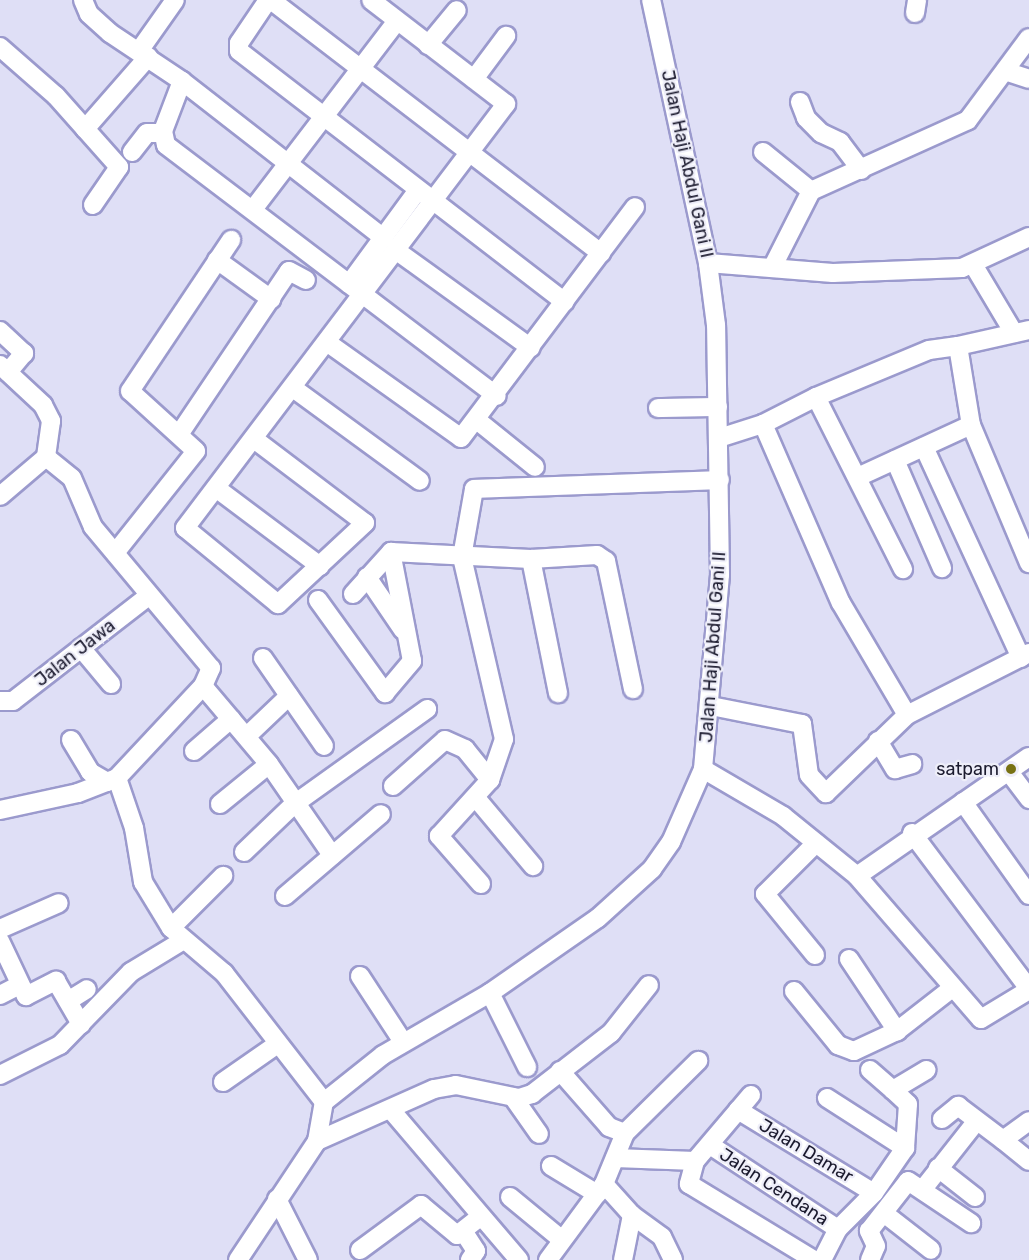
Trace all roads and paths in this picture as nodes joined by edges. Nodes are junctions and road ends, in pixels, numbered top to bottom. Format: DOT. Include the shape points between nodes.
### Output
graph roads {
  1 [pos="83,0"];
  2 [pos="175,0"];
  3 [pos="269,0"];
  4 [pos="370,0"];
  5 [pos="651,0"];
  6 [pos="457,10"];
  7 [pos="397,21"];
  8 [pos="506,36"];
  9 [pos="1029,38"];
  10 [pos="428,45"];
  11 [pos="0,47"];
  12 [pos="144,54"];
  13 [pos="359,69"];
  14 [pos="1008,72"];
  15 [pos="474,79"];
  16 [pos="1029,79"];
  17 [pos="182,81"];
  18 [pos="800,102"];
  19 [pos="322,118"];
  20 [pos="85,129"];
  21 [pos="162,133"];
  22 [pos="132,152"];
  23 [pos="763,152"];
  24 [pos="470,153"];
  25 [pos="286,165"];
  26 [pos="861,170"];
  27 [pos="418,190"];
  28 [pos="811,191"];
  29 [pos="433,202"];
  30 [pos="93,205"];
  31 [pos="635,207"];
  32 [pos="254,208"];
  33 [pos="1029,237"];
  34 [pos="384,238"];
  35 [pos="231,240"];
  36 [pos="397,251"];
  37 [pos="601,253"];
  38 [pos="217,260"];
  39 [pos="708,263"];
  40 [pos="974,266"];
  41 [pos="772,268"];
  42 [pos="306,280"];
  43 [pos="349,284"];
  44 [pos="364,296"];
  45 [pos="271,299"];
  46 [pos="565,302"];
  47 [pos="0,331"];
  48 [pos="1022,332"];
  49 [pos="328,343"];
  50 [pos="958,346"];
  51 [pos="531,348"];
  52 [pos="4,369"];
  53 [pos="292,388"];
  54 [pos="497,396"];
  55 [pos="816,397"];
  56 [pos="718,407"];
  57 [pos="658,408"];
  58 [pos="478,421"];
  59 [pos="763,424"];
  60 [pos="972,425"];
  61 [pos="180,434"];
  62 [pos="719,438"];
  63 [pos="254,439"];
  64 [pos="924,447"];
  65 [pos="46,457"];
  66 [pos="895,460"];
  67 [pos="535,467"];
  68 [pos="860,476"];
  69 [pos="720,480"];
  70 [pos="420,482"];
  71 [pos="216,488"];
  72 [pos="0,496"];
  73 [pos="391,552"];
  74 [pos="115,553"];
  75 [pos="462,557"];
  76 [pos="531,559"];
  77 [pos="1029,563"];
  78 [pos="320,566"];
  79 [pos="942,568"];
  80 [pos="903,569"];
  81 [pos="367,578"];
  82 [pos="353,594"];
  83 [pos="147,597"];
  84 [pos="318,600"];
  85 [pos="409,638"];
  86 [pos="81,648"];
  87 [pos="1025,655"];
  88 [pos="263,658"];
  89 [pos="111,684"];
  90 [pos="203,686"];
  91 [pos="633,689"];
  92 [pos="558,693"];
  93 [pos="290,696"];
  94 [pos="0,701"];
  95 [pos="711,706"];
  96 [pos="427,709"];
  97 [pos="907,715"];
  98 [pos="231,719"];
  99 [pos="247,736"];
  100 [pos="71,740"];
  101 [pos="878,741"];
  102 [pos="324,746"];
  103 [pos="194,751"];
  104 [pos="1029,758"];
  105 [pos="269,764"];
  106 [pos="912,764"];
  107 [pos="703,769"];
  108 [pos="1009,772"];
  109 [pos="112,780"];
  110 [pos="489,780"];
  111 [pos="393,786"];
  112 [pos="476,798"];
  113 [pos="1029,799"];
  114 [pos="963,802"];
  115 [pos="220,804"];
  116 [pos="293,805"];
  117 [pos="0,810"];
  118 [pos="381,814"];
  119 [pos="912,833"];
  120 [pos="816,843"];
  121 [pos="244,852"];
  122 [pos="332,855"];
  123 [pos="533,866"];
  124 [pos="223,876"];
  125 [pos="857,876"];
  126 [pos="481,885"];
  127 [pos="1029,895"];
  128 [pos="285,896"];
  129 [pos="59,903"];
  130 [pos="0,929"];
  131 [pos="176,935"];
  132 [pos="0,941"];
  133 [pos="815,956"];
  134 [pos="849,959"];
  135 [pos="360,976"];
  136 [pos="20,985"];
  137 [pos="649,985"];
  138 [pos="87,989"];
  139 [pos="951,989"];
  140 [pos="1029,989"];
  141 [pos="794,991"];
  142 [pos="0,995"];
  143 [pos="68,1001"];
  144 [pos="494,1002"];
  145 [pos="81,1024"];
  146 [pos="897,1031"];
  147 [pos="403,1042"];
  148 [pos="276,1044"];
  149 [pos="698,1061"];
  150 [pos="527,1067"];
  151 [pos="870,1070"];
  152 [pos="926,1070"];
  153 [pos="560,1071"];
  154 [pos="0,1075"];
  155 [pos="223,1082"];
  156 [pos="894,1090"];
  157 [pos="751,1095"];
  158 [pos="513,1096"];
  159 [pos="826,1098"];
  160 [pos="391,1110"];
  161 [pos="738,1110"];
  162 [pos="942,1119"];
  163 [pos="1029,1121"];
  164 [pos="976,1122"];
  165 [pos="320,1123"];
  166 [pos="625,1133"];
  167 [pos="539,1134"];
  168 [pos="1003,1140"];
  169 [pos="710,1145"];
  170 [pos="905,1148"];
  171 [pos="615,1158"];
  172 [pos="695,1161"];
  173 [pos="1029,1161"];
  174 [pos="551,1166"];
  175 [pos="938,1167"];
  176 [pos="600,1189"];
  177 [pos="922,1189"];
  178 [pos="874,1193"];
  179 [pos="510,1197"];
  180 [pos="975,1197"];
  181 [pos="277,1198"];
  182 [pos="885,1214"];
  183 [pos="632,1215"];
  184 [pos="480,1217"];
  185 [pos="971,1223"];
  186 [pos="838,1229"];
  187 [pos="465,1234"];
  188 [pos="561,1239"];
  189 [pos="360,1250"];
  190 [pos="931,1250"];
  191 [pos="238,1260"];
  192 [pos="308,1260"];
  193 [pos="470,1260"];
  194 [pos="519,1260"];
  195 [pos="548,1260"];
  196 [pos="623,1260"];
  197 [pos="673,1260"];
  198 [pos="814,1260"];
  199 [pos="822,1260"];
  200 [pos="870,1260"];
  1 -- 12 [label="street" via="89,14"];
  2 -- 12 [label="street"];
  3 -- 13 [label="street"];
  3 -- 19 [label="street" via="239,51"];
  4 -- 7 [label="street"];
  5 -- 39 [label="street, Jalan Haji Abdul Gani II"];
  6 -- 10 [label="street"];
  7 -- 10 [label="street"];
  7 -- 13 [label="street"];
  8 -- 15 [label="street"];
  9 -- 14 [label="street"];
  10 -- 15 [label="street"];
  11 -- 20 [label="street"];
  12 -- 17 [label="street"];
  12 -- 20 [label="street"];
  13 -- 19 [label="street"];
  13 -- 24 [label="street"];
  14 -- 16 [label="street"];
  14 -- 26 [label="street" via="968,120 920,137"];
  15 -- 24 [label="street" via="506,104"];
  17 -- 21 [label="street"];
  17 -- 25 [label="street"];
  18 -- 26 [label="street" via="806,118 840,142"];
  19 -- 25 [label="street"];
  19 -- 27 [label="street"];
  20 -- 30 [label="street" via="120,168"];
  21 -- 22 [label="street" via="147,133"];
  21 -- 32 [label="street" via="170,148"];
  23 -- 28 [label="street"];
  24 -- 29 [label="street"];
  24 -- 37 [label="street"];
  25 -- 32 [label="street"];
  25 -- 34 [label="street"];
  26 -- 28 [label="street"];
  27 -- 29 [label="street"];
  27 -- 34 [label="street"];
  28 -- 41 [label="street"];
  29 -- 36 [label="street"];
  29 -- 46 [label="street"];
  31 -- 37 [label="street"];
  32 -- 43 [label="street"];
  33 -- 40 [label="street"];
  34 -- 43 [label="street"];
  35 -- 38 [label="street"];
  36 -- 44 [label="street"];
  36 -- 51 [label="street"];
  37 -- 46 [label="street"];
  38 -- 45 [label="street"];
  38 -- 61 [label="street" via="130,392"];
  39 -- 41 [label="street"];
  39 -- 56 [label="street, Jalan Haji Abdul Gani II"];
  40 -- 41 [label="street" via="833,273"];
  40 -- 48 [label="street"];
  42 -- 45 [label="street" via="289,271"];
  43 -- 44 [label="street"];
  44 -- 49 [label="street"];
  44 -- 54 [label="street"];
  45 -- 61 [label="street"];
  46 -- 51 [label="street"];
  47 -- 52 [label="street" via="24,353"];
  48 -- 50 [label="street"];
  49 -- 53 [label="street"];
  49 -- 58 [label="street" via="457,438"];
  50 -- 55 [label="street" via="919,354"];
  50 -- 60 [label="street"];
  51 -- 54 [label="street"];
  52 -- 65 [label="street" via="50,416"];
  53 -- 63 [label="street"];
  53 -- 70 [label="street"];
  54 -- 58 [label="street"];
  55 -- 59 [label="street"];
  55 -- 68 [label="street"];
  56 -- 57 [label="street"];
  56 -- 62 [label="street, Jalan Haji Abdul Gani II"];
  58 -- 67 [label="street"];
  59 -- 62 [label="street"];
  59 -- 97 [label="street" via="842,603"];
  60 -- 64 [label="street"];
  60 -- 77 [label="street"];
  61 -- 74 [label="street" via="195,453"];
  62 -- 69 [label="street, Jalan Haji Abdul Gani II"];
  63 -- 71 [label="street"];
  63 -- 78 [label="street" via="364,522"];
  64 -- 66 [label="street"];
  64 -- 87 [label="street"];
  65 -- 72 [label="street"];
  65 -- 74 [label="street" via="72,478 93,527"];
  66 -- 68 [label="street"];
  66 -- 79 [label="street"];
  68 -- 80 [label="street"];
  69 -- 75 [label="street" via="478,487"];
  69 -- 95 [label="street, Jalan Haji Abdul Gani II"];
  71 -- 78 [label="street"];
  71 -- 78 [label="street" via="186,531 275,604"];
  73 -- 75 [label="street"];
  73 -- 81 [label="street"];
  73 -- 85 [label="street"];
  74 -- 83 [label="street"];
  75 -- 76 [label="street"];
  75 -- 110 [label="street" via="502,717 502,753"];
  76 -- 91 [label="street" via="591,554 606,561"];
  76 -- 92 [label="street"];
  81 -- 82 [label="street"];
  81 -- 85 [label="street"];
  83 -- 86 [label="street, Jalan Jawa"];
  83 -- 90 [label="street" via="206,657 211,672"];
  84 -- 85 [label="street" via="382,694 412,661"];
  86 -- 89 [label="street"];
  86 -- 94 [label="street, Jalan Jawa" via="13,701"];
  87 -- 97 [label="street"];
  88 -- 93 [label="street"];
  90 -- 98 [label="street"];
  90 -- 109 [label="street"];
  93 -- 99 [label="street"];
  93 -- 102 [label="street"];
  95 -- 101 [label="street" via="802,724 809,775 826,793"];
  95 -- 107 [label="street, Jalan Haji Abdul Gani II"];
  96 -- 116 [label="street"];
  97 -- 101 [label="street"];
  98 -- 99 [label="street"];
  98 -- 103 [label="street"];
  99 -- 105 [label="street"];
  100 -- 109 [label="street" via="90,772"];
  101 -- 106 [label="street" via="895,769"];
  104 -- 108 [label="street"];
  105 -- 115 [label="street"];
  105 -- 116 [label="street"];
  107 -- 120 [label="street" via="783,816"];
  107 -- 144 [label="street, Jalan Haji Abdul Gani II" via="671,842 652,869"];
  108 -- 113 [label="street"];
  108 -- 114 [label="street"];
  109 -- 117 [label="street"];
  109 -- 131 [label="street" via="134,828 142,882"];
  110 -- 111 [label="street" via="465,749 445,740"];
  110 -- 112 [label="street"];
  112 -- 123 [label="street"];
  112 -- 126 [label="street" via="439,836"];
  114 -- 119 [label="street"];
  114 -- 127 [label="street"];
  116 -- 121 [label="street"];
  116 -- 122 [label="street"];
  118 -- 122 [label="street"];
  119 -- 125 [label="street"];
  119 -- 140 [label="street"];
  120 -- 125 [label="street"];
  120 -- 133 [label="street" via="765,894"];
  122 -- 128 [label="street"];
  124 -- 131 [label="street"];
  125 -- 139 [label="street"];
  129 -- 130 [label="street"];
  131 -- 145 [label="street" via="131,972"];
  131 -- 148 [label="street" via="224,973"];
  132 -- 136 [label="street"];
  134 -- 146 [label="street"];
  135 -- 147 [label="street"];
  136 -- 142 [label="street"];
  136 -- 143 [label="street" via="26,996 56,981"];
  137 -- 153 [label="street" via="611,1033"];
  138 -- 143 [label="street"];
  139 -- 140 [label="street" via="986,1021"];
  139 -- 146 [label="street"];
  141 -- 146 [label="street" via="844,1051"];
  143 -- 145 [label="street"];
  144 -- 147 [label="street, Jalan Haji Abdul Gani II"];
  144 -- 150 [label="street"];
  145 -- 154 [label="street" via="60,1045"];
  147 -- 165 [label="street, Jalan Haji Abdul Gani II"];
  148 -- 155 [label="street"];
  148 -- 165 [label="street"];
  149 -- 166 [label="street"];
  151 -- 156 [label="street"];
  152 -- 156 [label="street"];
  153 -- 158 [label="street" via="532,1094"];
  153 -- 166 [label="street" via="609,1127"];
  156 -- 170 [label="street" via="907,1103"];
  157 -- 161 [label="street"];
  158 -- 160 [label="street" via="456,1085"];
  158 -- 167 [label="street"];
  159 -- 170 [label="street"];
  160 -- 165 [label="street"];
  160 -- 184 [label="street"];
  161 -- 169 [label="street"];
  161 -- 178 [label="street, Jalan Damar"];
  162 -- 164 [label="street" via="954,1105"];
  163 -- 168 [label="street"];
  164 -- 168 [label="street"];
  164 -- 175 [label="street"];
  165 -- 181 [label="street"];
  166 -- 171 [label="street"];
  168 -- 173 [label="street"];
  169 -- 172 [label="street"];
  169 -- 186 [label="street, Jalan Cendana"];
  170 -- 178 [label="street"];
  171 -- 172 [label="street"];
  171 -- 176 [label="street"];
  172 -- 198 [label="street" via="688,1180 694,1188"];
  174 -- 176 [label="street"];
  175 -- 177 [label="street"];
  175 -- 180 [label="street"];
  176 -- 183 [label="street"];
  176 -- 188 [label="street"];
  177 -- 182 [label="street" via="908,1181"];
  177 -- 185 [label="street"];
  178 -- 186 [label="street"];
  179 -- 188 [label="street"];
  181 -- 191 [label="street"];
  181 -- 192 [label="street"];
  182 -- 190 [label="street"];
  182 -- 200 [label="street" via="868,1235 876,1246"];
  183 -- 196 [label="street"];
  183 -- 197 [label="street" via="662,1237"];
  184 -- 187 [label="street"];
  184 -- 194 [label="street"];
  186 -- 199 [label="street"];
  187 -- 189 [label="street" via="450,1230 421,1205"];
  187 -- 193 [label="street" via="476,1251"];
  188 -- 195 [label="street"];
}
